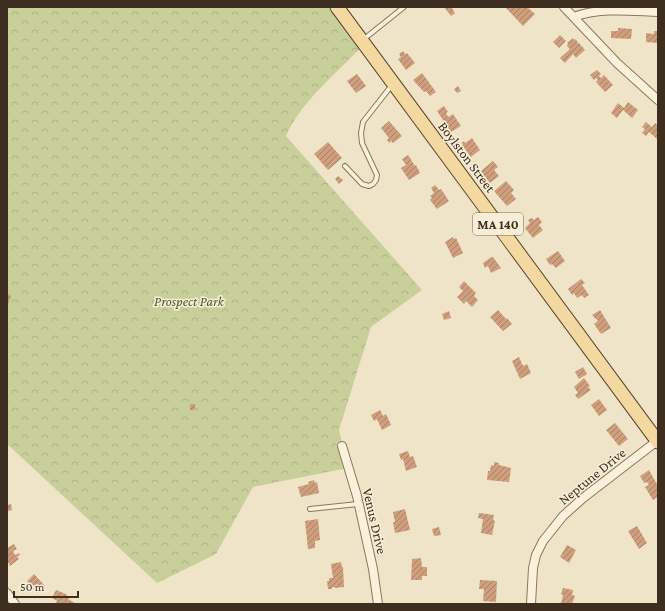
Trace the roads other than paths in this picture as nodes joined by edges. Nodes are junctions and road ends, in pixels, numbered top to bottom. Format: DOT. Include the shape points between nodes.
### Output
graph roads {
  1 [pos="337,7"];
  2 [pos="404,7"];
  3 [pos="564,7"];
  4 [pos="658,12"];
  5 [pos="574,17"];
  6 [pos="362,41"];
  7 [pos="393,83"];
  8 [pos="658,100"];
  9 [pos="345,166"];
  10 [pos="658,441"];
  11 [pos="342,446"];
  12 [pos="359,504"];
  13 [pos="310,509"];
  14 [pos="7,594"];
  15 [pos="15,604"];
  16 [pos="378,604"];
  17 [pos="531,604"];
  1 -- 6 [label="main road, Boylston Street / MA 140"];
  2 -- 6 [label="lane"];
  3 -- 5 [label="street"];
  4 -- 5 [label="street" via="595,11"];
  5 -- 8 [label="street" via="617,63"];
  6 -- 7 [label="main road, Boylston Street / MA 140"];
  7 -- 9 [label="lane" via="363,122 361,133 362,144 377,174 376,180 369,186 362,184"];
  7 -- 10 [label="main road, Boylston Street / MA 140"];
  10 -- 17 [label="street, Neptune Drive" via="583,498 563,516 543,541 533,568"];
  11 -- 12 [label="street, Venus Drive"];
  12 -- 13 [label="lane"];
  12 -- 16 [label="street, Venus Drive"];
  14 -- 15 [label="street"];
}
